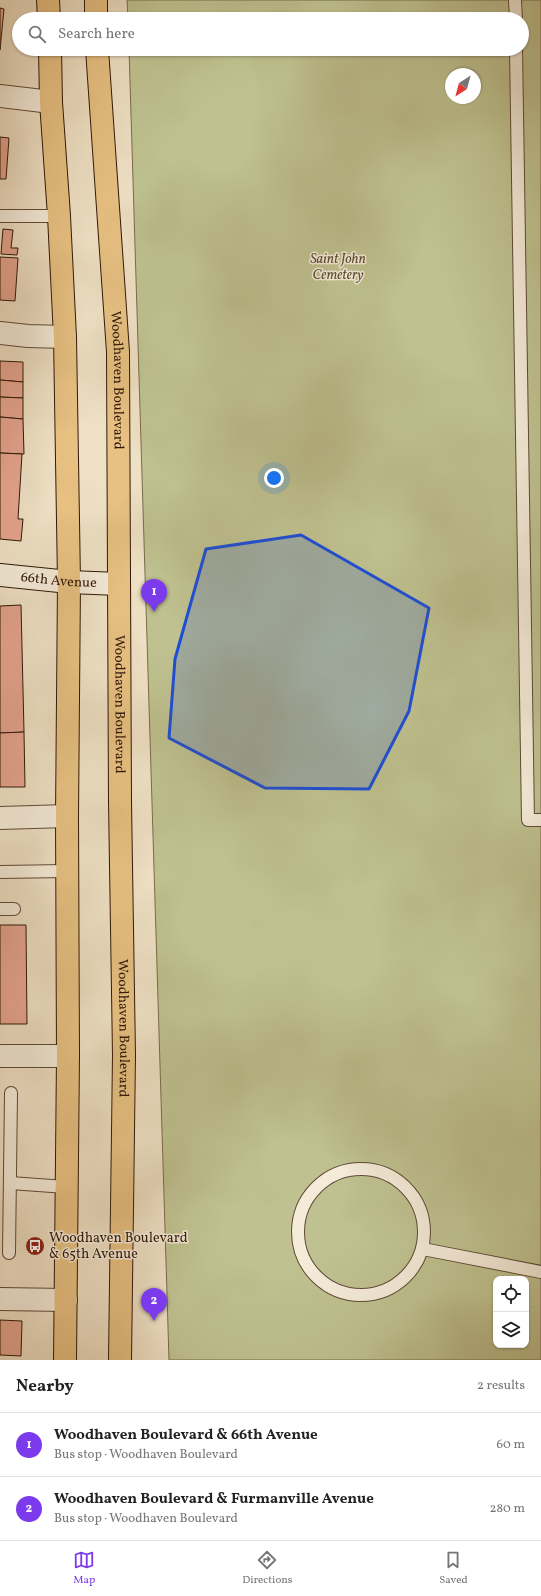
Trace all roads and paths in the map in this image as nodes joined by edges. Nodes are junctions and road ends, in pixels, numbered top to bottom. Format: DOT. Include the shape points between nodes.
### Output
graph roads {
  1 [pos="48,0"];
  2 [pos="96,0"];
  3 [pos="515,0"];
  4 [pos="49,12"];
  5 [pos="96,12"];
  6 [pos="516,12"];
  7 [pos="50,56"];
  8 [pos="97,56"];
  9 [pos="516,56"];
  10 [pos="0,96"];
  11 [pos="51,102"];
  12 [pos="0,216"];
  13 [pos="59,216"];
  14 [pos="0,333"];
  15 [pos="65,336"];
  16 [pos="0,575"];
  17 [pos="69,582"];
  18 [pos="118,584"];
  19 [pos="67,816"];
  20 [pos="0,818"];
  21 [pos="541,820"];
  22 [pos="67,871"];
  23 [pos="0,872"];
  24 [pos="0,909"];
  25 [pos="14,909"];
  26 [pos="0,1056"];
  27 [pos="68,1056"];
  28 [pos="11,1093"];
  29 [pos="10,1183"];
  30 [pos="66,1187"];
  31 [pos="423,1249"];
  32 [pos="9,1253"];
  33 [pos="541,1272"];
  34 [pos="0,1298"];
  35 [pos="66,1300"];
  36 [pos="65,1360"];
  37 [pos="120,1360"];
  1 -- 4 [label="main road"];
  2 -- 5 [label="main road"];
  3 -- 6 [label="lane"];
  7 -- 11 [label="main road"];
  8 -- 18 [label="main road, Woodhaven Boulevard" via="118,352"];
  9 -- 21 [label="lane" via="528,820"];
  10 -- 11 [label="street"];
  11 -- 13 [label="main road"];
  12 -- 13 [label="lane"];
  13 -- 15 [label="main road"];
  14 -- 15 [label="street"];
  15 -- 17 [label="main road"];
  16 -- 17 [label="street, 66th Avenue"];
  17 -- 18 [label="street, 66th Avenue"];
  17 -- 19 [label="main road"];
  18 -- 37 [label="main road, Woodhaven Boulevard" via="124,1055"];
  19 -- 20 [label="street"];
  19 -- 22 [label="main road"];
  22 -- 23 [label="lane"];
  22 -- 27 [label="main road"];
  24 -- 25 [label="lane"];
  26 -- 27 [label="street"];
  27 -- 30 [label="main road"];
  28 -- 29 [label="lane"];
  29 -- 30 [label="lane"];
  29 -- 32 [label="lane"];
  30 -- 35 [label="main road"];
  31 -- 31 [label="lane" via="413,1269 399,1284 379,1293 363,1296 341,1292 318,1278 305,1261 298,1239 300,1217 309,1197 323,1182 342,1172 372,1170 393,1178 408,1190 420,1208 425,1230"];
  31 -- 33 [label="lane"];
  34 -- 35 [label="street"];
  35 -- 36 [label="main road"];
}
